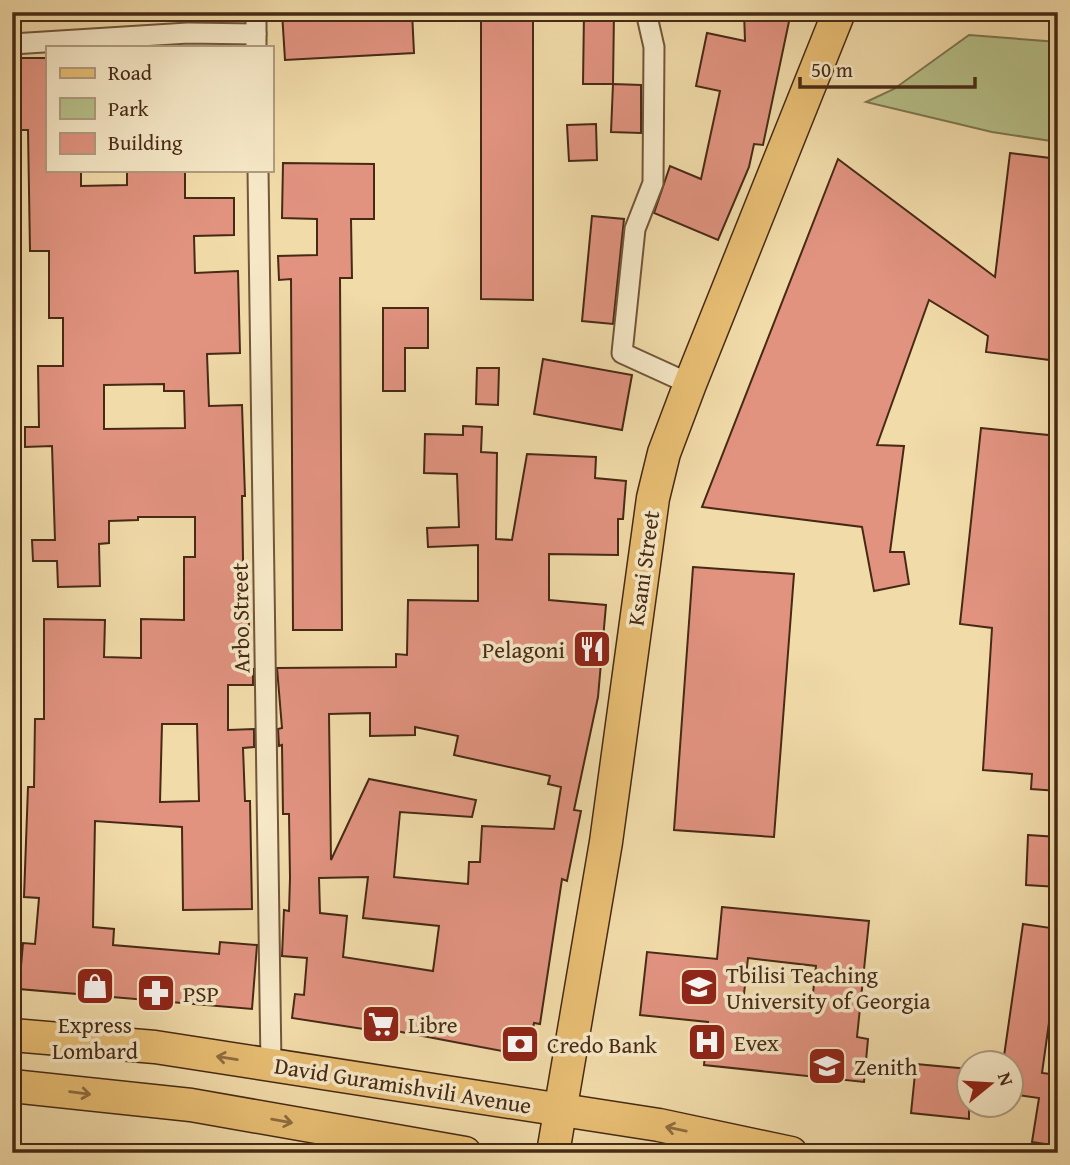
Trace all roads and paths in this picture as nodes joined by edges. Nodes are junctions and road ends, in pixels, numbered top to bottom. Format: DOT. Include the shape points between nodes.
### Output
graph roads {
  1 [pos="256,12"];
  2 [pos="646,12"];
  3 [pos="839,12"];
  4 [pos="256,41"];
  5 [pos="12,44"];
  6 [pos="258,172"];
  7 [pos="690,384"];
  8 [pos="17,1041"];
  9 [pos="271,1066"];
  10 [pos="17,1082"];
  11 [pos="561,1109"];
  12 [pos="465,1153"];
  13 [pos="553,1153"];
  14 [pos="791,1153"];
  1 -- 4 [label="street"];
  2 -- 7 [label="street" via="654,47 653,183 635,229 622,353"];
  3 -- 7 [label="main road, Ksani Street"];
  4 -- 5 [label="street" via="188,33"];
  6 -- 9 [label="street, Arbo Street"];
  7 -- 11 [label="main road, Ksani Street" via="653,498 609,820"];
  9 -- 8 [label="main road, David Guramishvili Avenue, one-way" via="155,1047"];
  9 -- 11 [label="main road, David Guramishvili Avenue"];
  10 -- 12 [label="main road, one-way" via="191,1105"];
  11 -- 13 [label="main road, Ksani Street"];
  14 -- 11 [label="main road, David Guramishvili Avenue, one-way"];
}
